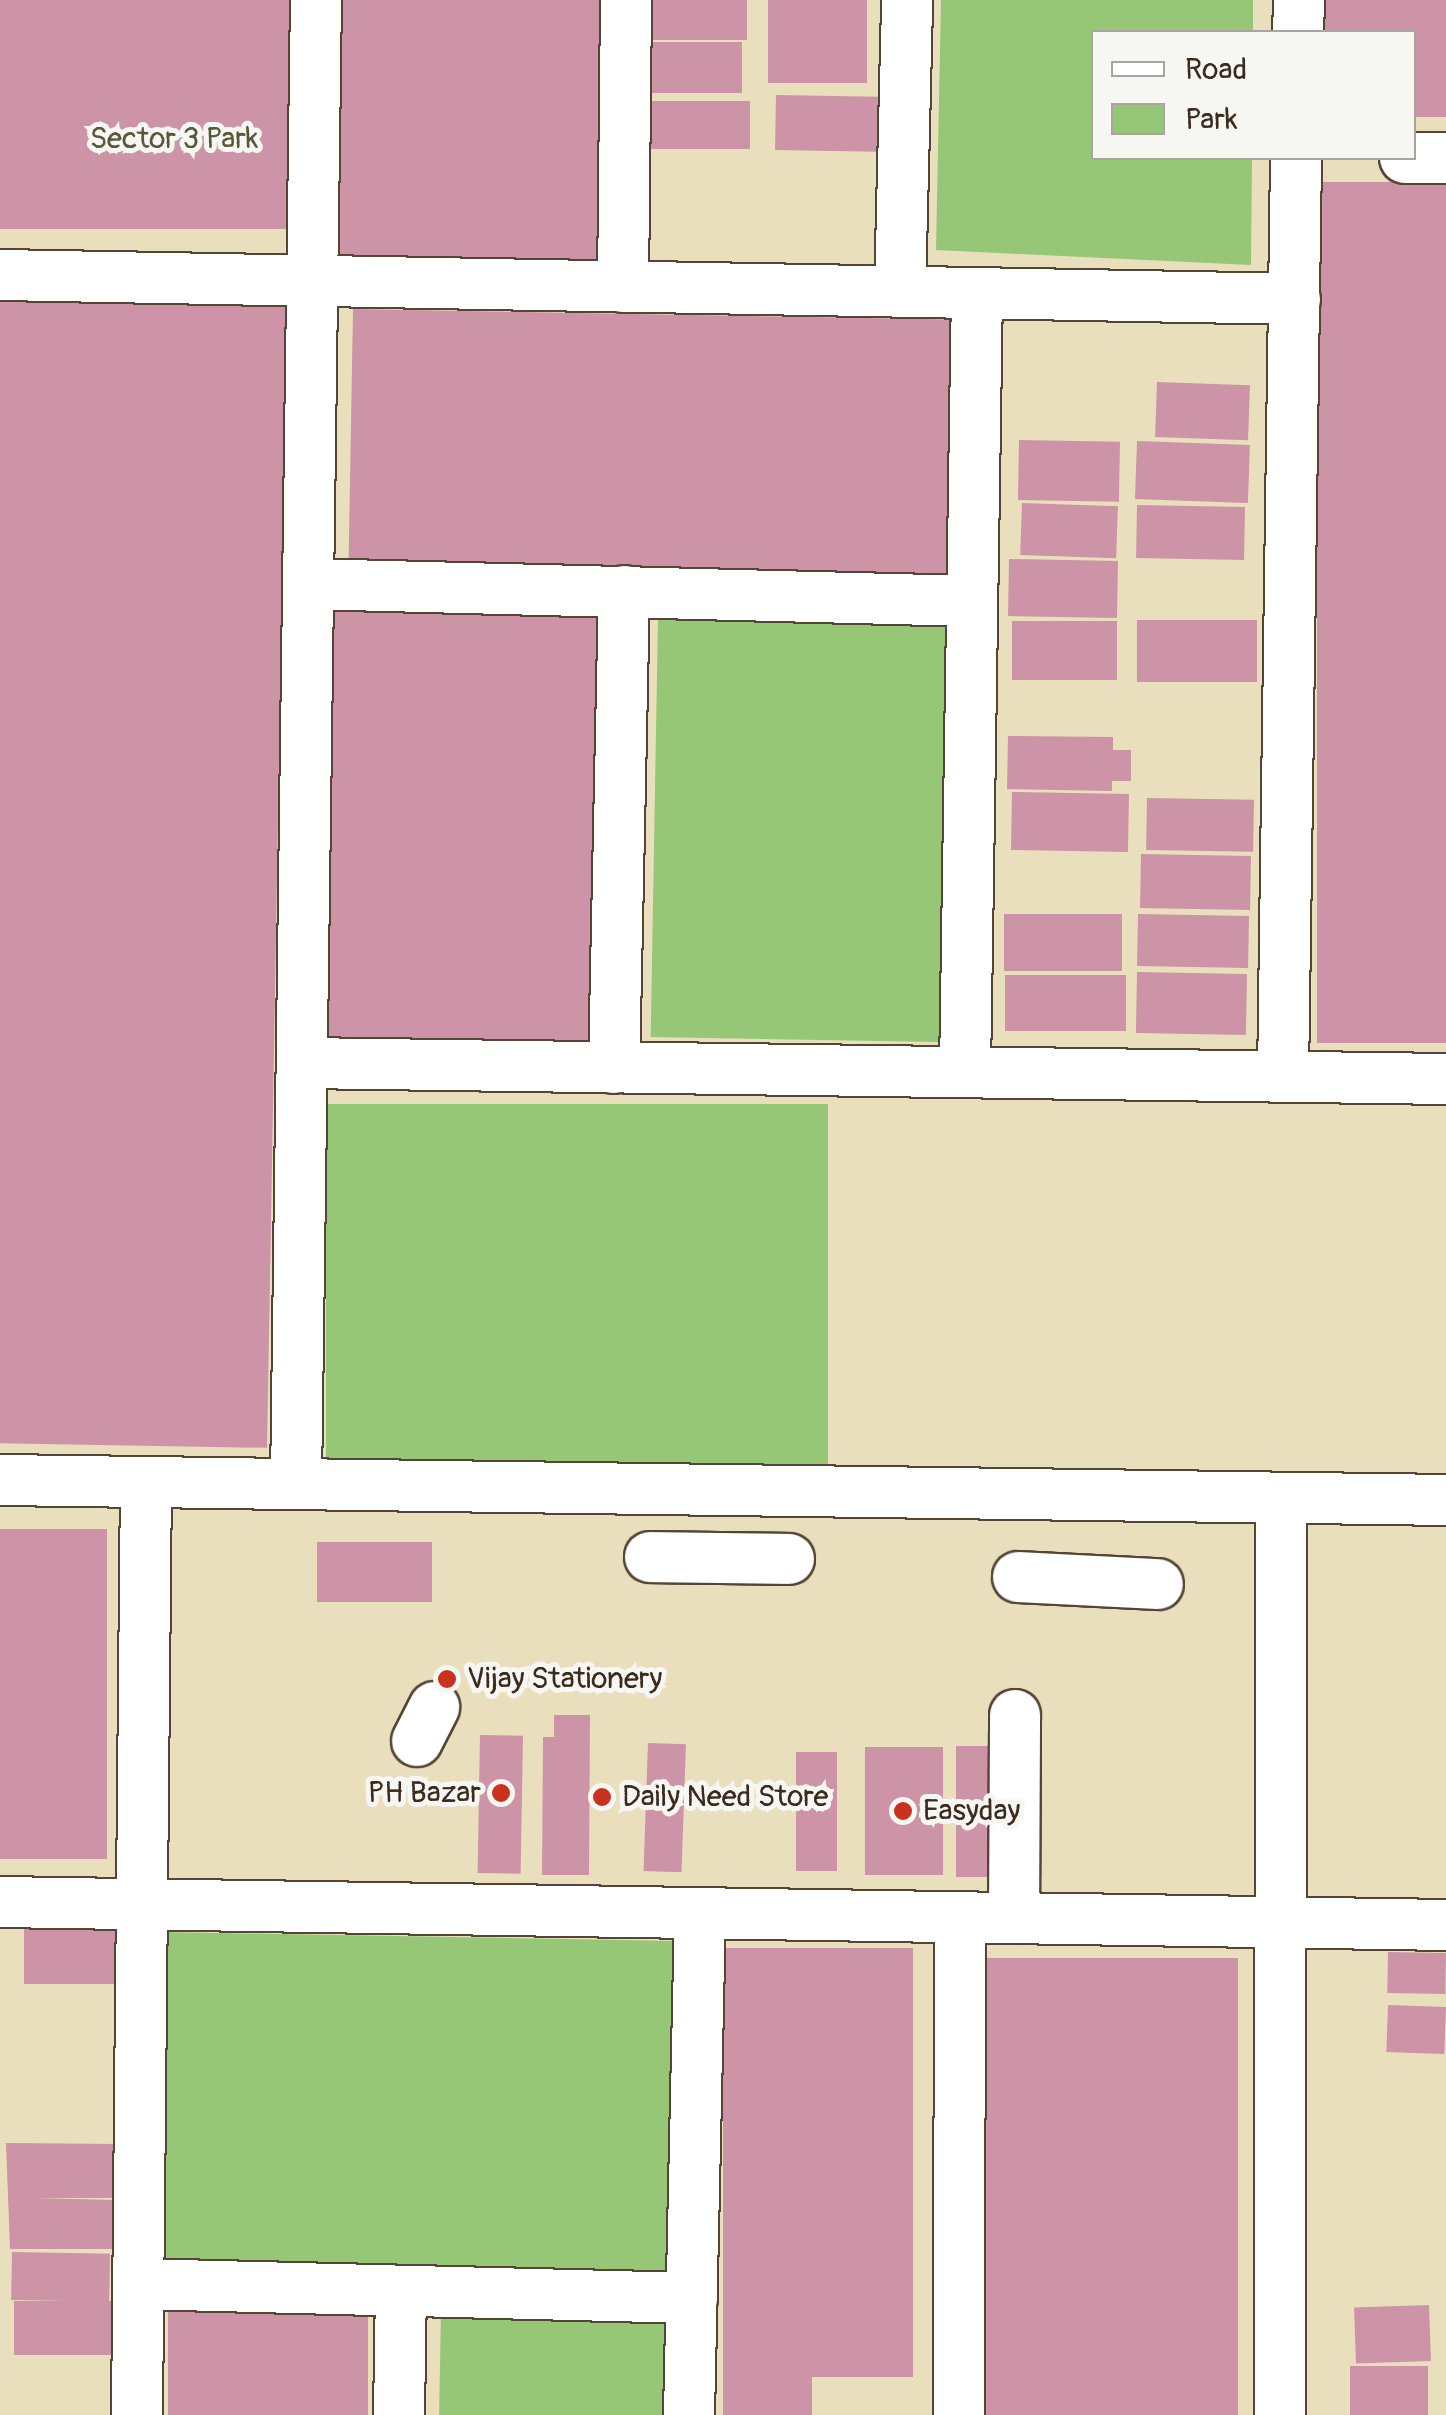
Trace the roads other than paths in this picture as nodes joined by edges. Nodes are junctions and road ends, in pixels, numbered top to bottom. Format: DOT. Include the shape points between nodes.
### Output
graph roads {
  1 [pos="316,0"];
  2 [pos="626,0"];
  3 [pos="906,0"];
  4 [pos="1299,0"];
  5 [pos="1298,30"];
  6 [pos="1416,158"];
  7 [pos="1446,158"];
  8 [pos="1296,160"];
  9 [pos="0,275"];
  10 [pos="312,281"];
  11 [pos="623,287"];
  12 [pos="900,292"];
  13 [pos="977,294"];
  14 [pos="1295,300"];
  15 [pos="308,584"];
  16 [pos="624,590"];
  17 [pos="972,601"];
  18 [pos="302,1063"];
  19 [pos="614,1068"];
  20 [pos="965,1072"];
  21 [pos="1283,1076"];
  22 [pos="1446,1079"];
  23 [pos="0,1480"];
  24 [pos="146,1482"];
  25 [pos="296,1484"];
  26 [pos="1282,1498"];
  27 [pos="1446,1500"];
  28 [pos="650,1558"];
  29 [pos="789,1559"];
  30 [pos="1018,1576"];
  31 [pos="1158,1584"];
  32 [pos="1015,1715"];
  33 [pos="0,1902"];
  34 [pos="142,1904"];
  35 [pos="700,1913"];
  36 [pos="960,1917"];
  37 [pos="1014,1918"];
  38 [pos="1281,1922"];
  39 [pos="1446,1925"];
  40 [pos="138,2284"];
  41 [pos="401,2291"];
  42 [pos="692,2298"];
  43 [pos="137,2415"];
  44 [pos="399,2415"];
  45 [pos="689,2415"];
  46 [pos="958,2415"];
  47 [pos="1280,2415"];
  1 -- 10 [label="street"];
  2 -- 11 [label="street"];
  3 -- 12 [label="street"];
  4 -- 5 [label="street"];
  6 -- 7 [label="street"];
  8 -- 14 [label="street"];
  9 -- 10 [label="street"];
  10 -- 11 [label="street"];
  10 -- 15 [label="street"];
  11 -- 12 [label="street"];
  12 -- 13 [label="street"];
  13 -- 14 [label="street"];
  13 -- 17 [label="street"];
  14 -- 21 [label="street"];
  15 -- 16 [label="street"];
  15 -- 18 [label="street"];
  16 -- 17 [label="street"];
  16 -- 19 [label="street"];
  17 -- 20 [label="street"];
  18 -- 19 [label="street"];
  18 -- 25 [label="street"];
  19 -- 20 [label="street"];
  20 -- 21 [label="street"];
  21 -- 22 [label="street"];
  23 -- 24 [label="street"];
  24 -- 25 [label="street"];
  24 -- 34 [label="street"];
  25 -- 26 [label="street"];
  26 -- 27 [label="street"];
  26 -- 38 [label="street"];
  28 -- 29 [label="street"];
  30 -- 31 [label="street"];
  32 -- 37 [label="street"];
  33 -- 34 [label="street"];
  34 -- 35 [label="street"];
  34 -- 40 [label="street"];
  35 -- 36 [label="street"];
  35 -- 42 [label="street"];
  36 -- 37 [label="street"];
  36 -- 46 [label="street"];
  37 -- 38 [label="street"];
  38 -- 39 [label="street"];
  38 -- 47 [label="street"];
  40 -- 41 [label="street"];
  40 -- 43 [label="street"];
  41 -- 42 [label="street"];
  41 -- 44 [label="street"];
  42 -- 45 [label="street"];
}
